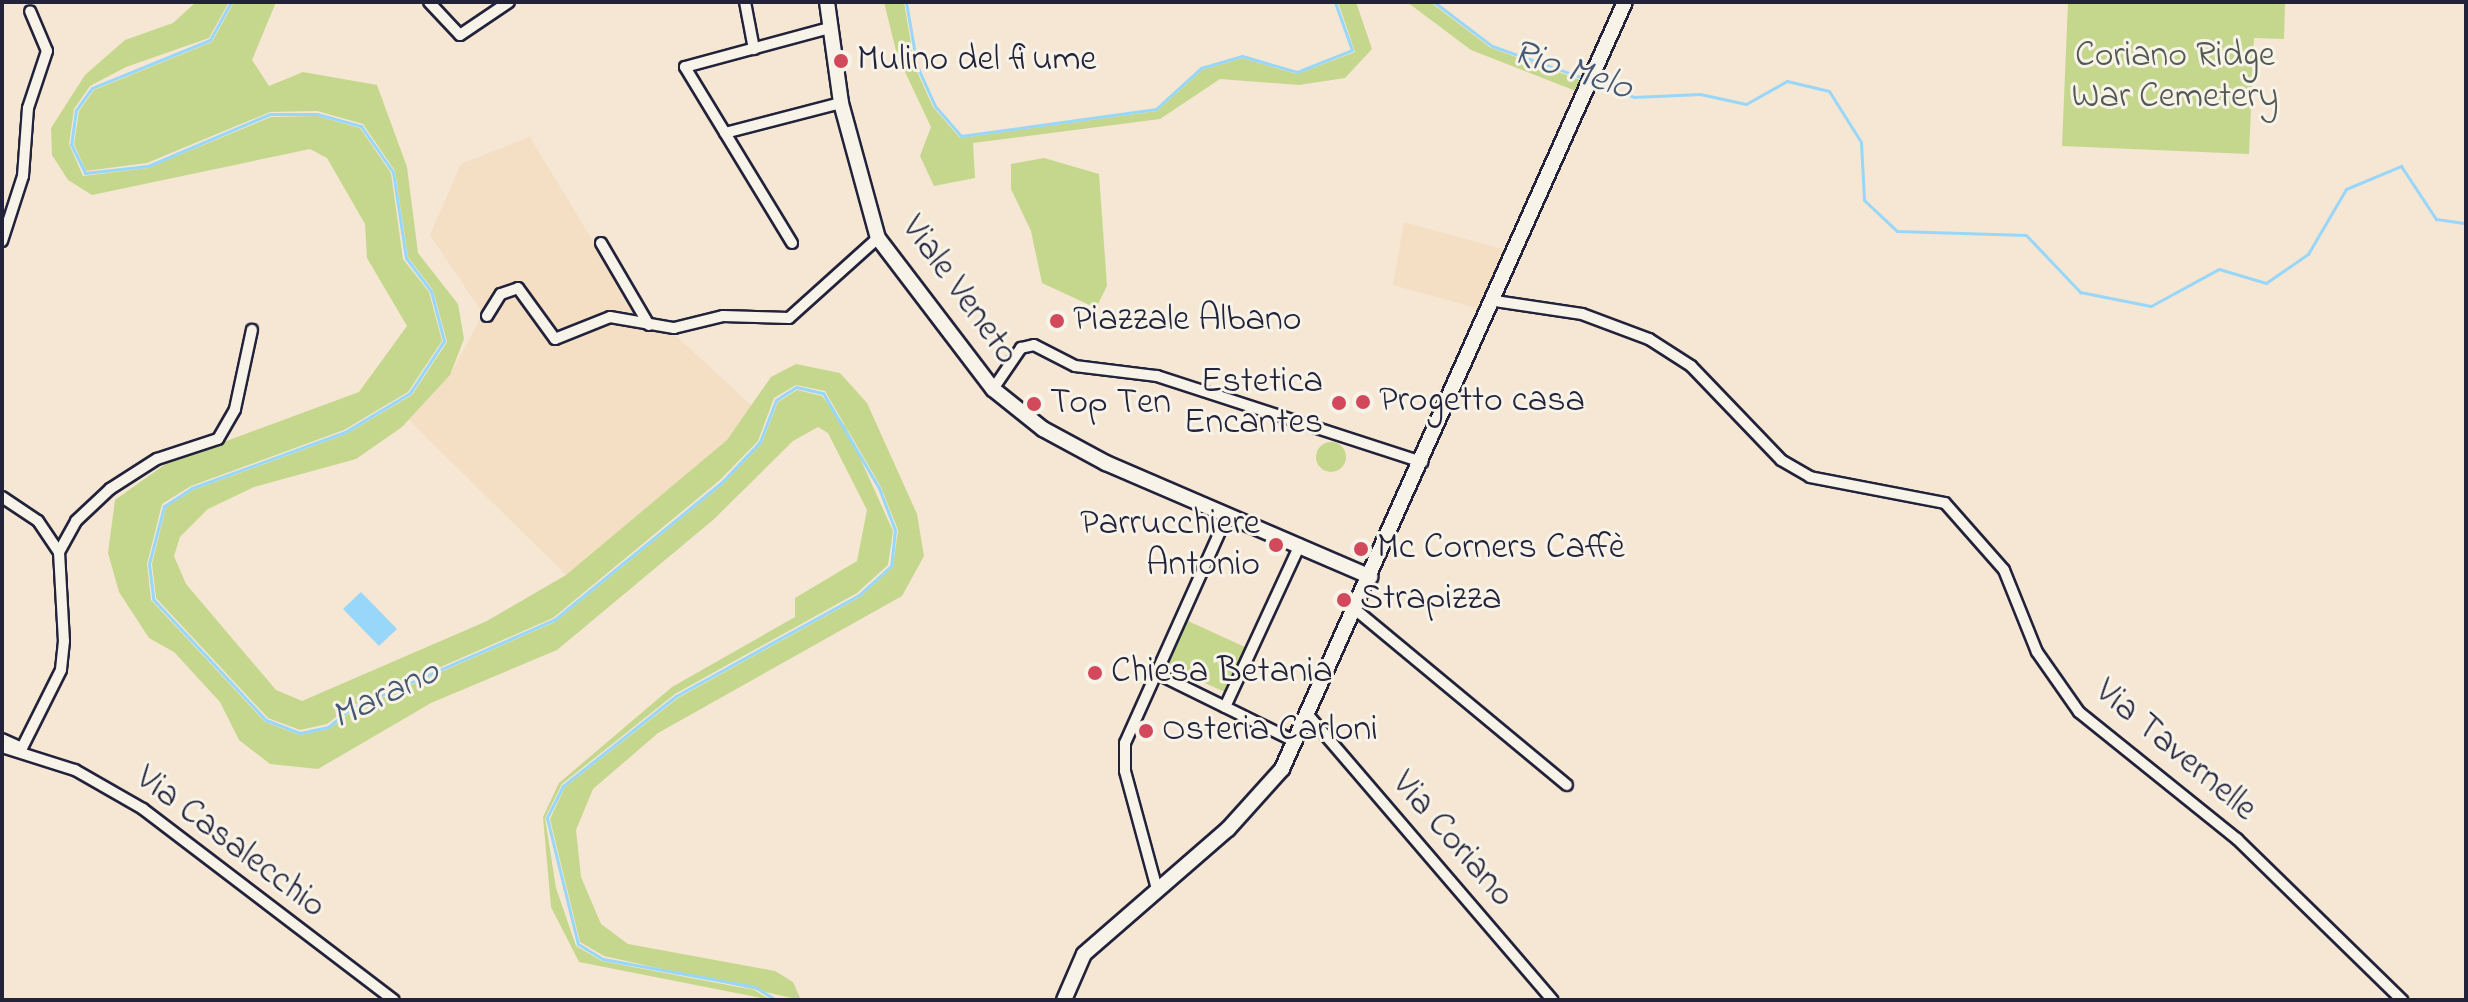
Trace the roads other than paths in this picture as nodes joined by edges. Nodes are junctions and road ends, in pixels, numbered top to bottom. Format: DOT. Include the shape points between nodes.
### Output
graph roads {
  1 [pos="429,2"];
  2 [pos="509,2"];
  3 [pos="745,2"];
  4 [pos="827,2"];
  5 [pos="1625,2"];
  6 [pos="30,11"];
  7 [pos="830,28"];
  8 [pos="754,49"];
  9 [pos="841,103"];
  10 [pos="725,133"];
  11 [pos="878,238"];
  12 [pos="2,241"];
  13 [pos="601,243"];
  14 [pos="792,243"];
  15 [pos="1495,301"];
  16 [pos="487,316"];
  17 [pos="649,325"];
  18 [pos="252,330"];
  19 [pos="993,389"];
  20 [pos="1422,462"];
  21 [pos="2,497"];
  22 [pos="1228,514"];
  23 [pos="1300,545"];
  24 [pos="59,552"];
  25 [pos="1371,577"];
  26 [pos="1356,610"];
  27 [pos="1154,672"];
  28 [pos="1225,707"];
  29 [pos="1309,716"];
  30 [pos="2,739"];
  31 [pos="1296,742"];
  32 [pos="2,747"];
  33 [pos="22,748"];
  34 [pos="1567,785"];
  35 [pos="1157,889"];
  36 [pos="394,1000"];
  37 [pos="1064,1000"];
  38 [pos="1552,1000"];
  39 [pos="2402,1000"];
  1 -- 2 [label="street" via="460,35"];
  3 -- 8 [label="street"];
  4 -- 7 [label="main road, Viale Veneto"];
  5 -- 15 [label="main road"];
  6 -- 12 [label="street" via="47,51 28,108 20,192"];
  7 -- 8 [label="street"];
  7 -- 9 [label="main road, Viale Veneto"];
  8 -- 10 [label="street" via="685,67"];
  9 -- 10 [label="street"];
  9 -- 11 [label="main road, Viale Veneto"];
  10 -- 14 [label="street"];
  11 -- 17 [label="street" via="789,318"];
  11 -- 19 [label="main road, Viale Veneto"];
  13 -- 17 [label="street"];
  15 -- 20 [label="main road"];
  15 -- 39 [label="street, Via Tavernelle" via="1582,314 1649,339 1691,366 1781,460 1810,477 1945,503 2004,570 2037,652 2079,712 2237,839"];
  16 -- 17 [label="street" via="501,294 518,288 555,339 610,317"];
  18 -- 24 [label="street" via="235,409 218,439 157,459 110,489 76,521"];
  19 -- 20 [label="street" via="1021,348 1034,345 1075,366 1157,376"];
  19 -- 22 [label="main road, Viale Veneto" via="1043,429 1106,463"];
  20 -- 25 [label="main road"];
  21 -- 24 [label="street" via="38,521"];
  22 -- 23 [label="main road, Viale Veneto"];
  22 -- 27 [label="street"];
  23 -- 25 [label="main road, Viale Veneto"];
  23 -- 28 [label="street"];
  24 -- 33 [label="street" via="61,670"];
  25 -- 26 [label="main road"];
  26 -- 29 [label="main road"];
  26 -- 34 [label="street"];
  27 -- 28 [label="street"];
  27 -- 35 [label="street" via="1123,758"];
  28 -- 31 [label="street"];
  29 -- 31 [label="main road"];
  29 -- 38 [label="street, Via Coriano"];
  30 -- 33 [label="street, Via Casalecchio"];
  31 -- 35 [label="main road" via="1259,800"];
  32 -- 33 [label="street, Via Casalecchio"];
  33 -- 36 [label="street, Via Casalecchio" via="143,809"];
  35 -- 37 [label="main road" via="1084,954"];
}
